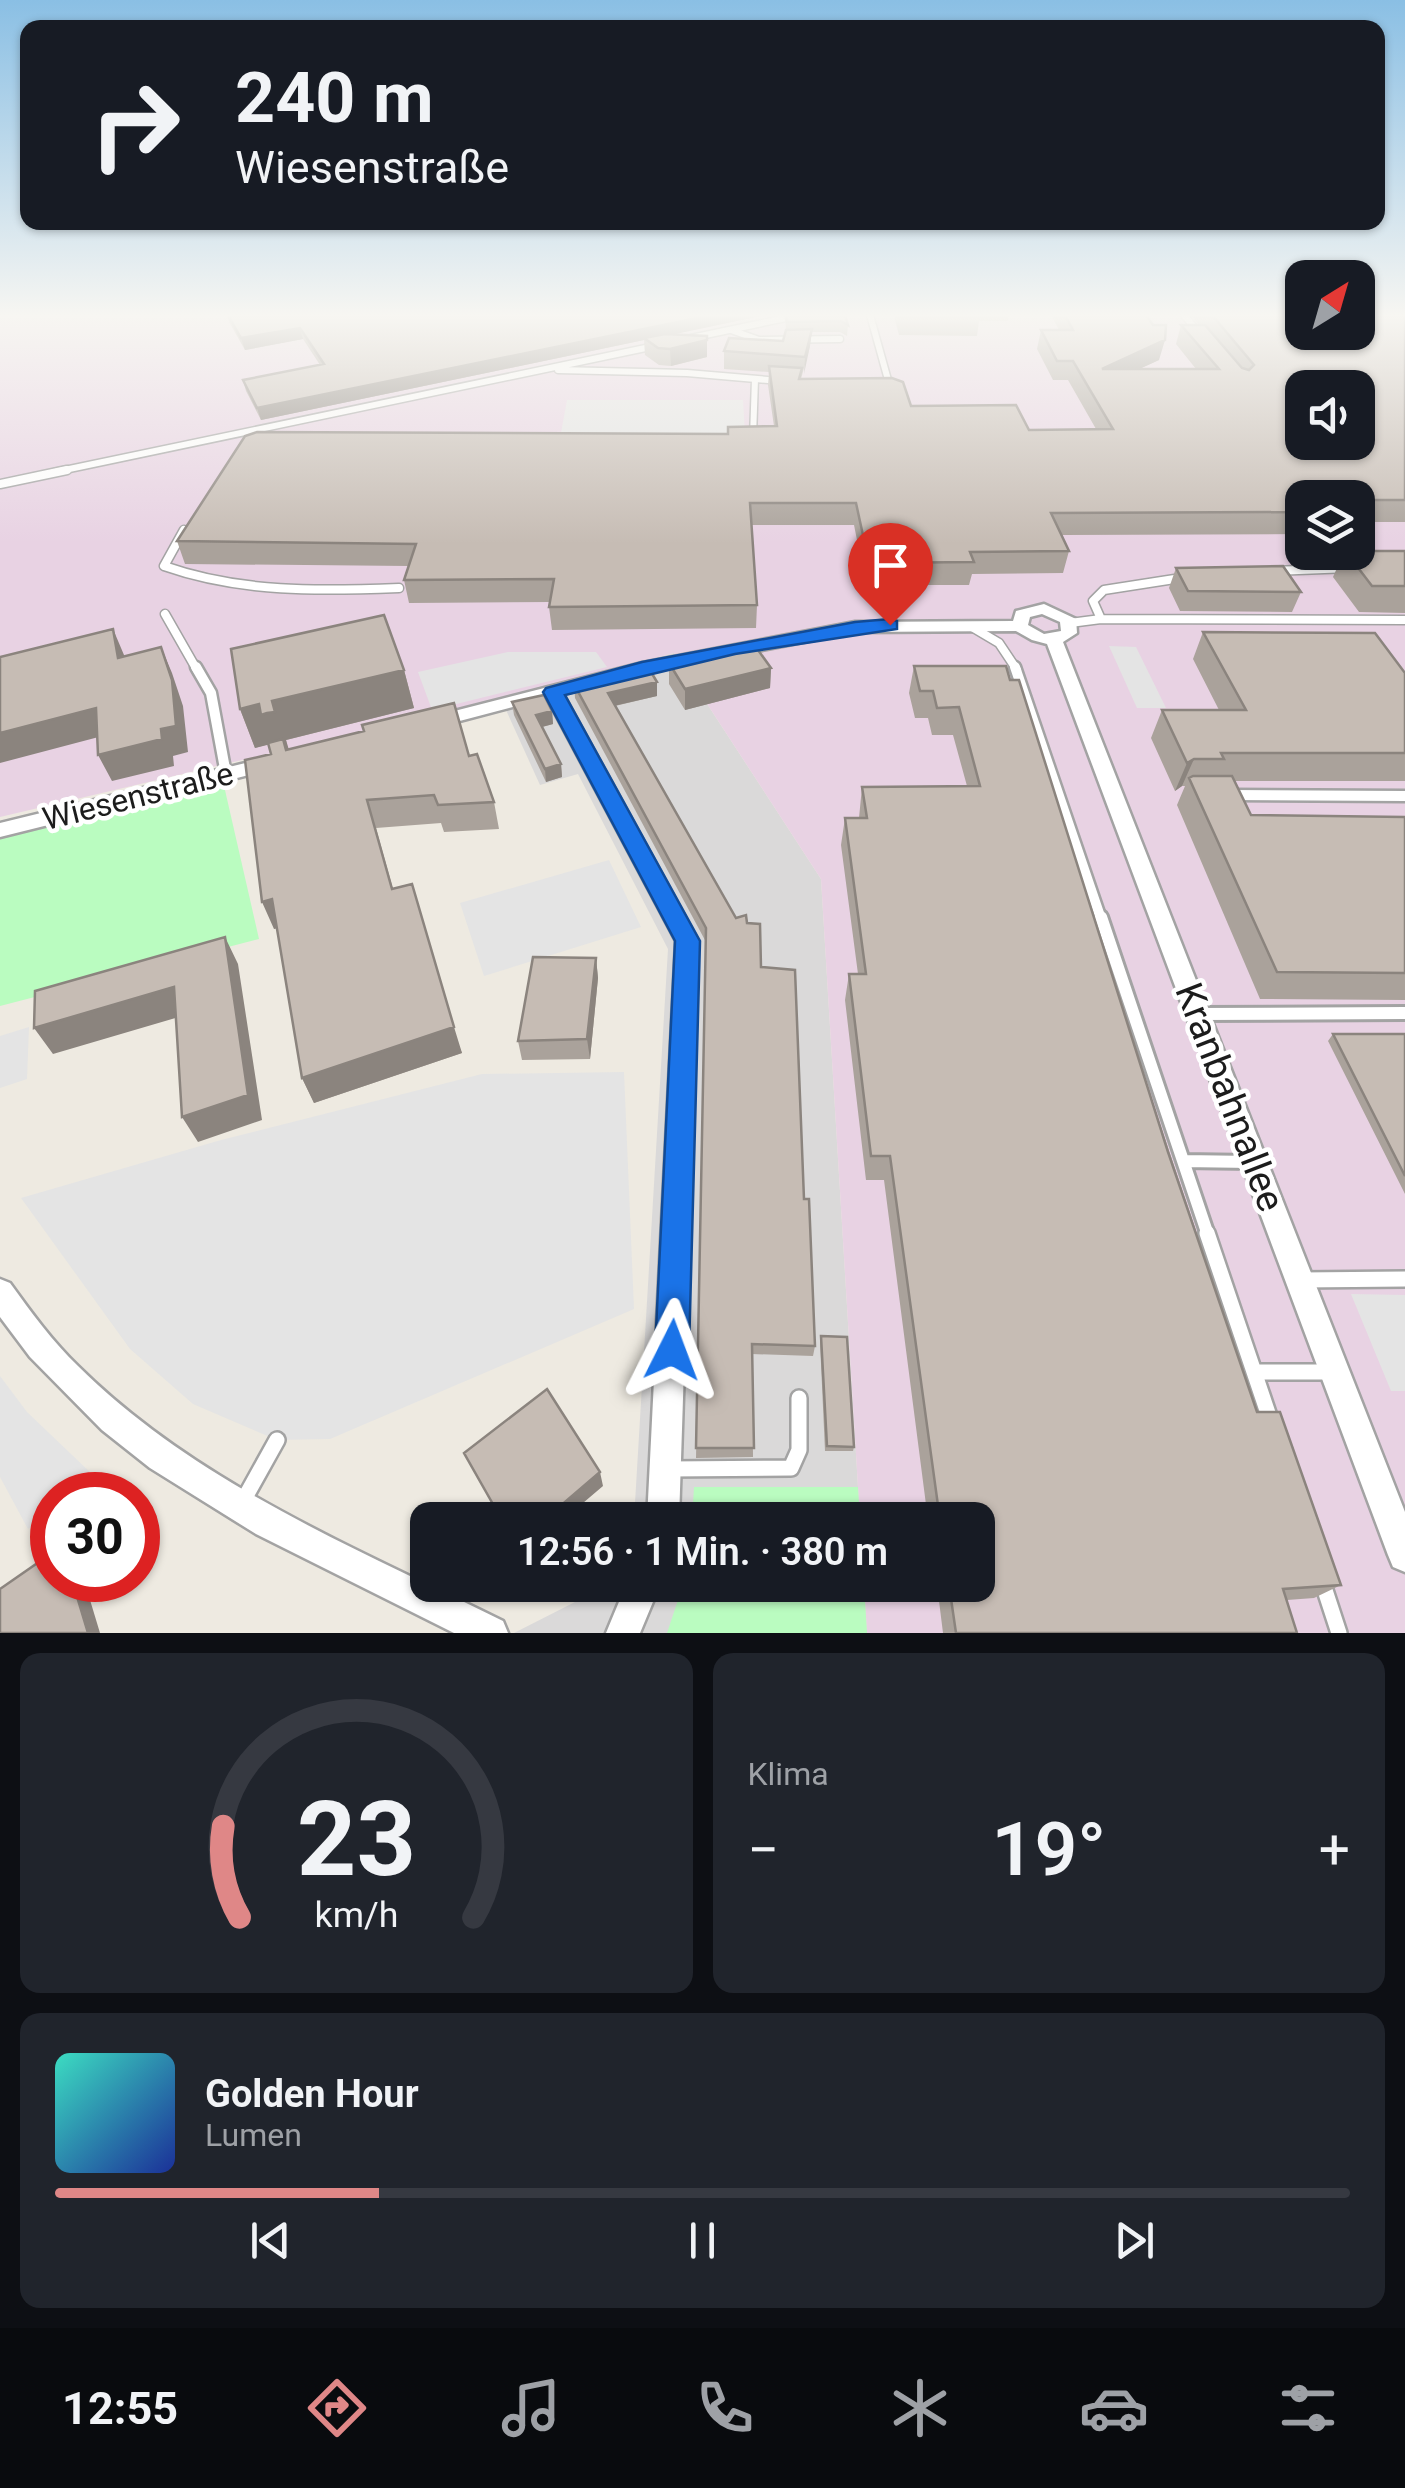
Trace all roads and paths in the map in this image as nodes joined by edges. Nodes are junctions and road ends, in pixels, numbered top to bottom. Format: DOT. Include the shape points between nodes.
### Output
graph roads {
  1 [pos="441,391"];
  2 [pos="755,391"];
  3 [pos="741,440"];
  4 [pos="0,484"];
  5 [pos="186,527"];
  6 [pos="1302,570"];
  7 [pos="1270,571"];
  8 [pos="1194,576"];
  9 [pos="399,588"];
  10 [pos="165,614"];
  11 [pos="1101,619"];
  12 [pos="1405,620"];
  13 [pos="971,626"];
  14 [pos="1020,626"];
  15 [pos="1062,631"];
  16 [pos="553,692"];
  17 [pos="422,725"];
  18 [pos="277,761"];
  19 [pos="226,774"];
  20 [pos="1220,795"];
  21 [pos="1405,796"];
  22 [pos="0,830"];
  23 [pos="1405,1013"];
  24 [pos="1198,1014"];
  25 [pos="1183,1161"];
  26 [pos="1254,1162"];
  27 [pos="1405,1279"];
  28 [pos="1300,1280"];
  29 [pos="0,1293"];
  30 [pos="1254,1372"];
  31 [pos="1335,1372"];
  32 [pos="798,1398"];
  33 [pos="1272,1428"];
  34 [pos="277,1440"];
  35 [pos="667,1469"];
  36 [pos="664,1502"];
  37 [pos="239,1508"];
  38 [pos="1403,1544"];
  39 [pos="1315,1558"];
  40 [pos="635,1602"];
  41 [pos="490,1633"];
  42 [pos="623,1633"];
  43 [pos="1339,1633"];
  1 -- 4 [label="lane"];
  2 -- 3 [label="lane" via="756,432"];
  5 -- 9 [label="lane" via="164,566 256,585"];
  6 -- 7 [label="lane"];
  8 -- 11 [label="lane" via="1104,590 1093,601"];
  10 -- 19 [label="lane" via="211,693"];
  11 -- 12 [label="lane"];
  11 -- 15 [label="lane"];
  13 -- 14 [label="street"];
  13 -- 16 [label="street" via="855,627"];
  13 -- 25 [label="lane" via="999,643 1018,672"];
  14 -- 15 [label="street" via="1031,635"];
  14 -- 15 [label="street" via="1022,614 1054,611"];
  15 -- 24 [label="street, Kranbahnallee"];
  16 -- 17 [label="street"];
  16 -- 35 [label="street" via="688,941"];
  18 -- 19 [label="street, Wiesenstraße"];
  19 -- 22 [label="street, Wiesenstraße"];
  20 -- 21 [label="lane"];
  23 -- 24 [label="lane"];
  24 -- 26 [label="street, Kranbahnallee"];
  25 -- 26 [label="lane"];
  25 -- 30 [label="lane"];
  26 -- 28 [label="street, Kranbahnallee"];
  27 -- 28 [label="lane"];
  28 -- 31 [label="street, Kranbahnallee"];
  29 -- 37 [label="street" via="92,1402"];
  30 -- 31 [label="lane"];
  30 -- 33 [label="lane"];
  31 -- 38 [label="street, Kranbahnallee"];
  32 -- 35 [label="lane" via="799,1450 790,1468"];
  34 -- 37 [label="lane"];
  35 -- 36 [label="street"];
  37 -- 41 [label="street"];
  39 -- 43 [label="lane"];
  40 -- 42 [label="street"];
}
